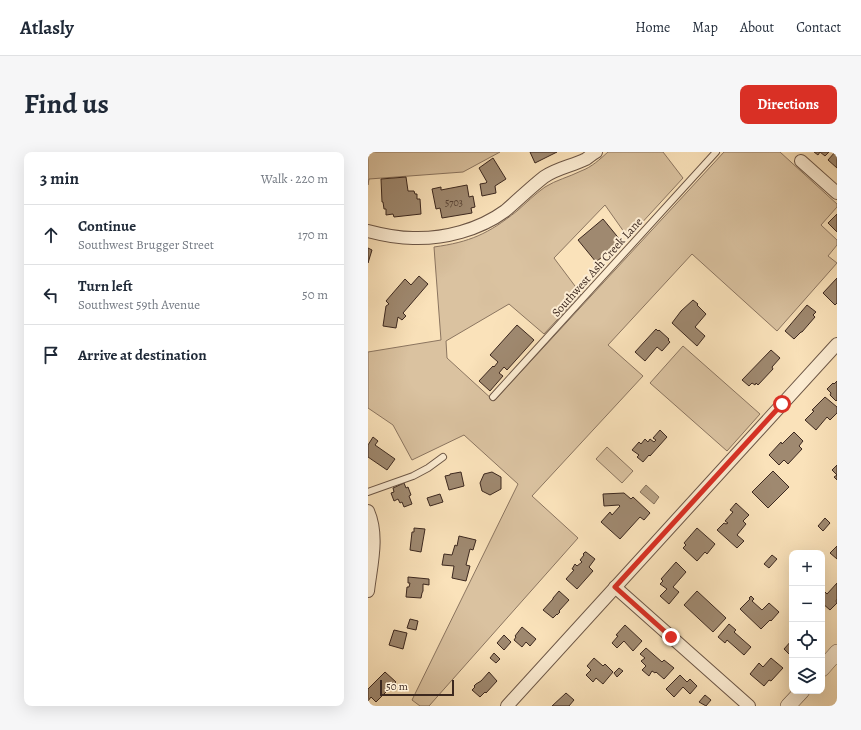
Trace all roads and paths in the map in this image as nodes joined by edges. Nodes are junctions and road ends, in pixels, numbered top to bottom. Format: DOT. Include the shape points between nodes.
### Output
graph roads {
  1 [pos="596,152"];
  2 [pos="716,152"];
  3 [pos="801,161"];
  4 [pos="837,192"];
  5 [pos="368,231"];
  6 [pos="837,344"];
  7 [pos="493,397"];
  8 [pos="444,457"];
  9 [pos="368,492"];
  10 [pos="368,511"];
  11 [pos="615,587"];
  12 [pos="368,591"];
  13 [pos="837,652"];
  14 [pos="825,666"];
  15 [pos="799,694"];
  16 [pos="507,706"];
  17 [pos="749,706"];
  18 [pos="788,706"];
  1 -- 5 [label="street" via="545,177 504,212 475,228 447,235 413,238 393,237"];
  2 -- 7 [label="lane, Southwest Ash Creek Lane"];
  3 -- 4 [label="street"];
  6 -- 11 [label="street"];
  8 -- 9 [label="lane" via="413,476"];
  10 -- 12 [label="street" via="373,528 373,557"];
  11 -- 16 [label="street"];
  11 -- 17 [label="street"];
  13 -- 14 [label="street"];
  15 -- 18 [label="street"];
}
